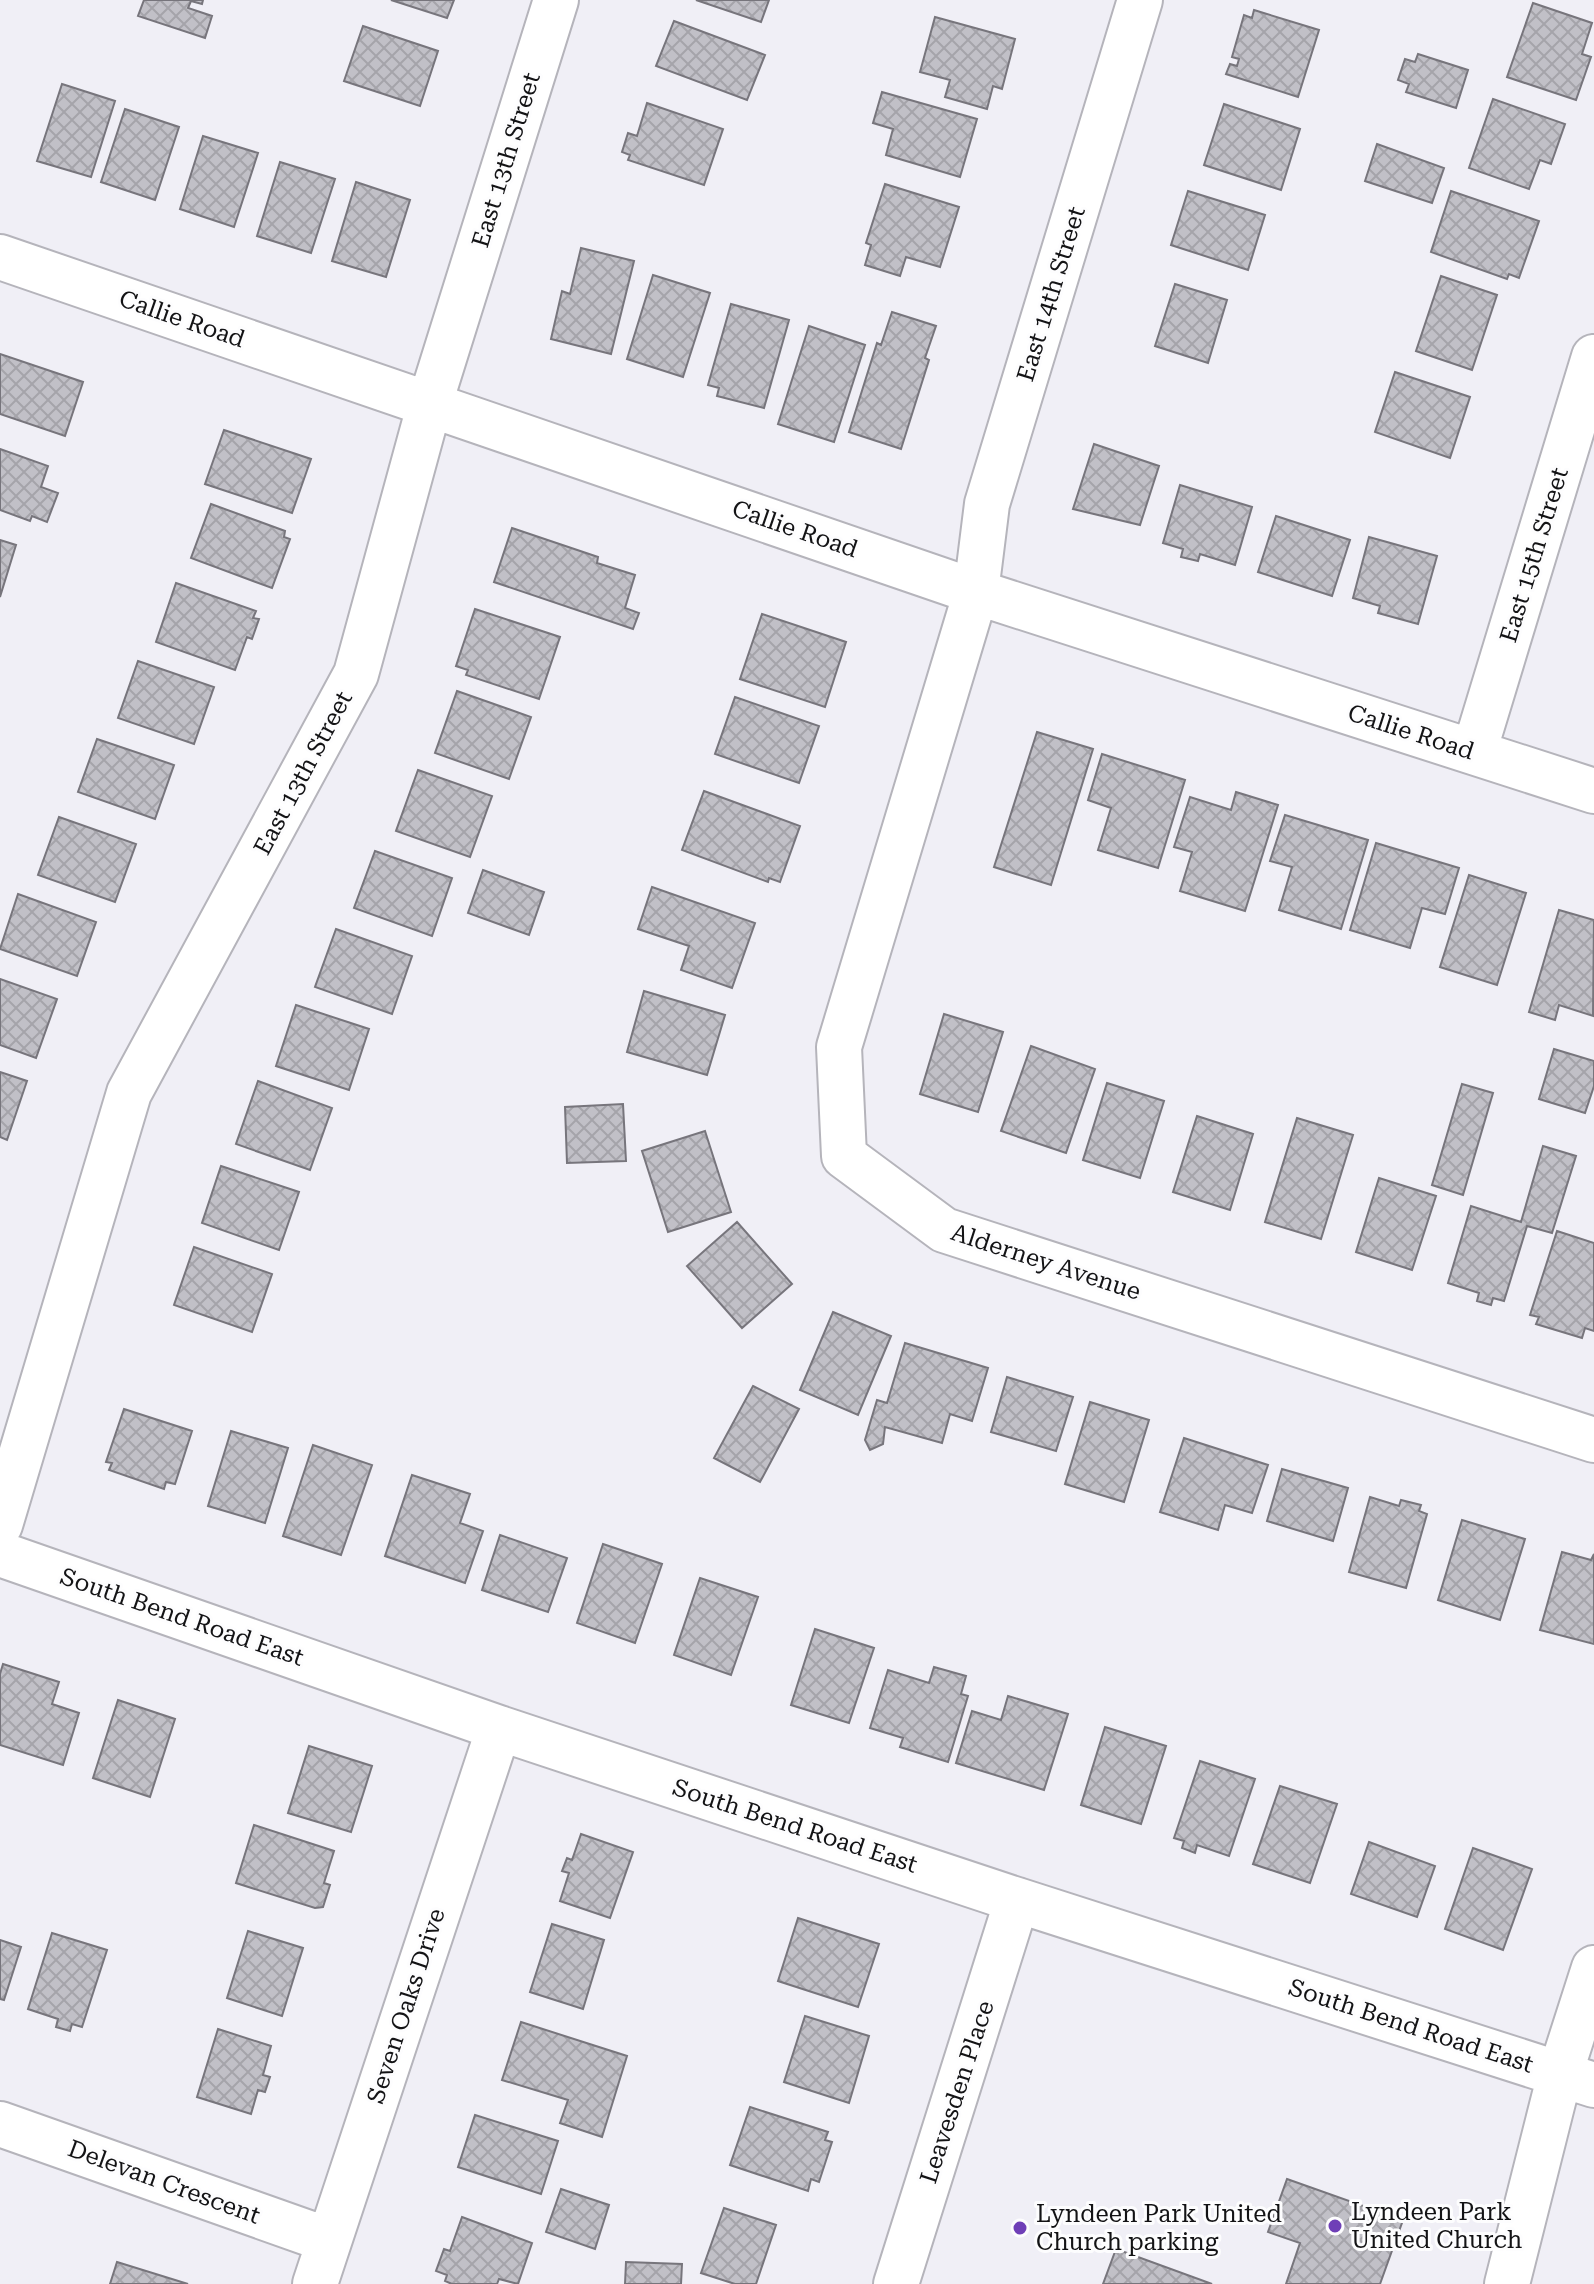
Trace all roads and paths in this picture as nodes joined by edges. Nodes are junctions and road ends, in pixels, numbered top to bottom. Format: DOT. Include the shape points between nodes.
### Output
graph roads {
  1 [pos="556,0"];
  2 [pos="1140,0"];
  3 [pos="0,257"];
  4 [pos="1594,357"];
  5 [pos="430,403"];
  6 [pos="976,592"];
  7 [pos="1474,752"];
  8 [pos="1594,791"];
  9 [pos="1594,1440"];
  10 [pos="0,1525"];
  11 [pos="0,1554"];
  12 [pos="499,1728"];
  13 [pos="1017,1900"];
  14 [pos="1594,1968"];
  15 [pos="1577,2080"];
  16 [pos="0,2124"];
  17 [pos="328,2240"];
  18 [pos="315,2284"];
  19 [pos="896,2284"];
  20 [pos="1507,2284"];
  1 -- 5 [label="street, East 13th Street"];
  2 -- 6 [label="street, East 14th Street" via="987,504"];
  3 -- 5 [label="street, Callie Road"];
  4 -- 7 [label="street, East 15th Street"];
  5 -- 6 [label="street, Callie Road"];
  5 -- 10 [label="street, East 13th Street" via="356,674 129,1093"];
  6 -- 7 [label="street, Callie Road"];
  6 -- 9 [label="street, Alderney Avenue" via="839,1047 844,1156 944,1230"];
  7 -- 8 [label="street, Callie Road"];
  11 -- 12 [label="street, South Bend Road East"];
  12 -- 13 [label="street, South Bend Road East"];
  12 -- 17 [label="street, Seven Oaks Drive"];
  13 -- 15 [label="street, South Bend Road East"];
  13 -- 19 [label="street, Leavesden Place"];
  14 -- 15 [label="street"];
  15 -- 20 [label="street"];
  16 -- 17 [label="street, Delevan Crescent"];
  17 -- 18 [label="street, Seven Oaks Drive"];
}
